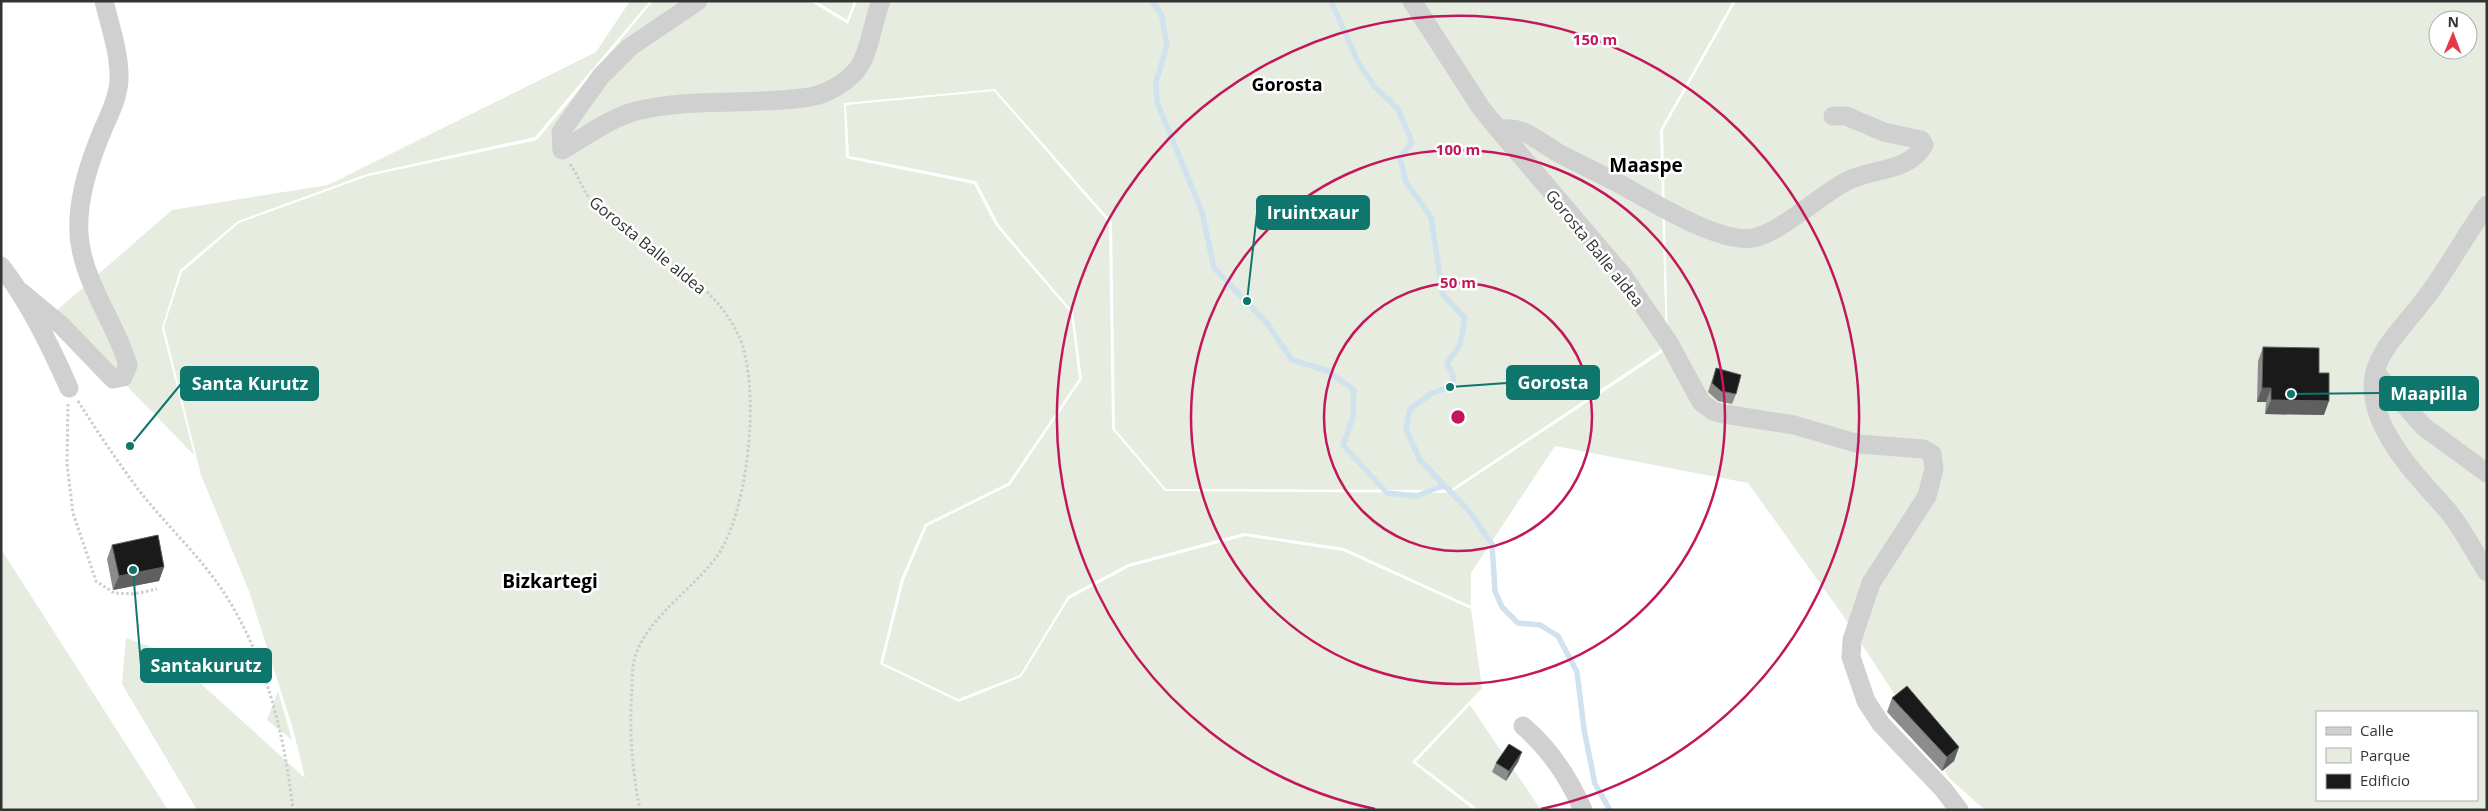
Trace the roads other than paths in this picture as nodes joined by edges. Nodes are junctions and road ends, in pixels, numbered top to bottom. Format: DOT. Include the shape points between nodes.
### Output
graph roads {
  1 [pos="104,1"];
  2 [pos="698,1"];
  3 [pos="881,1"];
  4 [pos="1412,1"];
  5 [pos="1833,116"];
  6 [pos="1499,130"];
  7 [pos="2487,205"];
  8 [pos="1,266"];
  9 [pos="21,292"];
  10 [pos="2375,372"];
  11 [pos="69,388"];
  12 [pos="2487,473"];
  13 [pos="2487,572"];
  14 [pos="1523,726"];
  15 [pos="1583,810"];
  16 [pos="1959,810"];
  1 -- 9 [label="street" via="117,56 119,80 116,100 88,163 80,203 81,248 100,305 124,352 128,365 123,377 113,379 62,326"];
  2 -- 3 [label="street" via="630,47 601,76 560,132 562,150 634,112 675,104 810,97 833,90 856,71 868,49"];
  4 -- 6 [label="street, Gorosta Balle aldea" via="1481,108"];
  5 -- 6 [label="street" via="1846,116 1884,132 1921,140 1924,145 1906,162 1853,178 1765,234 1752,238 1737,238 1717,232 1673,213 1577,163 1528,133 1512,128"];
  6 -- 16 [label="street, Gorosta Balle aldea" via="1624,277 1669,343 1700,402 1712,411 1794,425 1859,444 1923,449 1932,454 1934,469 1926,496 1871,584 1852,640 1851,657 1866,702 1881,724"];
  7 -- 10 [label="street" via="2434,285 2386,345"];
  8 -- 9 [label="street"];
  9 -- 11 [label="street"];
  10 -- 12 [label="street" via="2424,427"];
  10 -- 13 [label="street" via="2373,390 2376,405 2393,445 2410,470 2448,512"];
  14 -- 15 [label="street" via="1542,742"];
}
